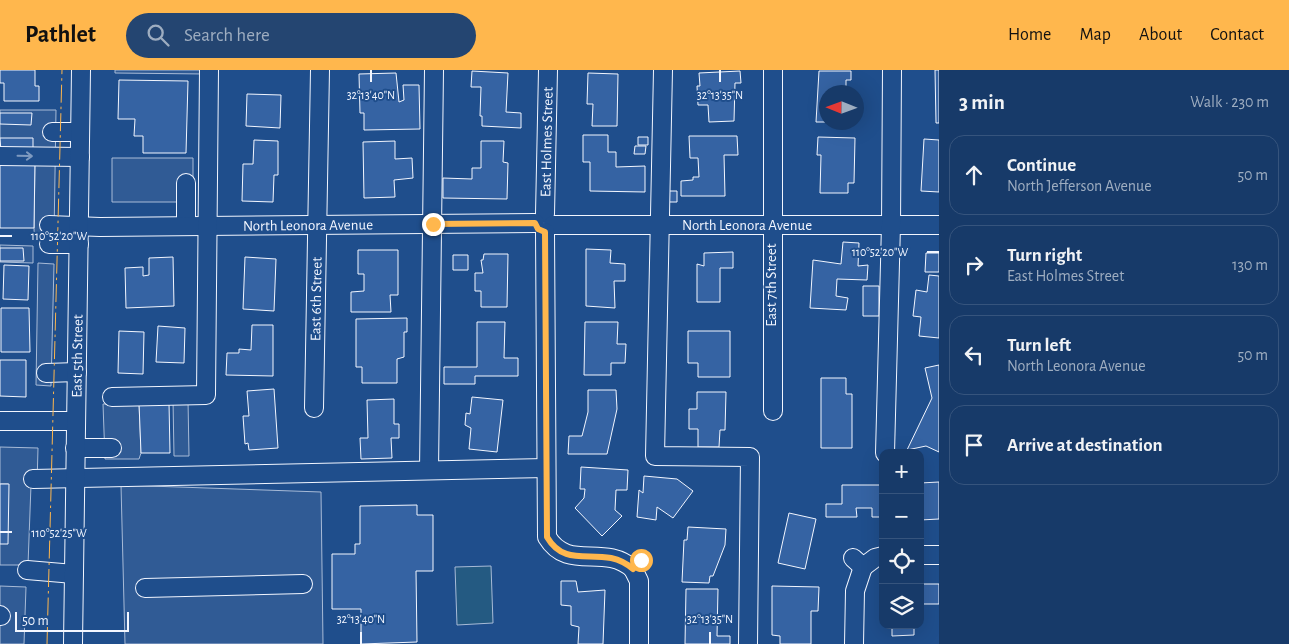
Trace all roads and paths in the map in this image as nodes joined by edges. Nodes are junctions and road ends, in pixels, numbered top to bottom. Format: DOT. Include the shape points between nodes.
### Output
graph roads {
  1 [pos="81,70"];
  2 [pos="209,70"];
  3 [pos="320,70"];
  4 [pos="434,70"];
  5 [pos="548,70"];
  6 [pos="662,70"];
  7 [pos="772,70"];
  8 [pos="892,70"];
  9 [pos="52,132"];
  10 [pos="80,132"];
  11 [pos="0,156"];
  12 [pos="80,156"];
  13 [pos="186,183"];
  14 [pos="545,223"];
  15 [pos="433,224"];
  16 [pos="49,225"];
  17 [pos="319,225"];
  18 [pos="659,225"];
  19 [pos="771,225"];
  20 [pos="891,225"];
  21 [pos="939,225"];
  22 [pos="186,226"];
  23 [pos="207,226"];
  24 [pos="79,236"];
  25 [pos="49,244"];
  26 [pos="77,372"];
  27 [pos="46,373"];
  28 [pos="112,397"];
  29 [pos="314,408"];
  30 [pos="772,411"];
  31 [pos="0,421"];
  32 [pos="76,422"];
  33 [pos="76,448"];
  34 [pos="112,448"];
  35 [pos="884,449"];
  36 [pos="546,468"];
  37 [pos="429,470"];
  38 [pos="75,476"];
  39 [pos="33,478"];
  40 [pos="924,555"];
  41 [pos="939,555"];
  42 [pos="879,557"];
  43 [pos="27,570"];
  44 [pos="74,574"];
  45 [pos="302,584"];
  46 [pos="145,588"];
  47 [pos="73,644"];
  48 [pos="639,644"];
  49 [pos="748,644"];
  50 [pos="854,644"];
  1 -- 10 [label="street, East 5th Street"];
  2 -- 23 [label="street"];
  3 -- 17 [label="street, East 6th Street"];
  4 -- 15 [label="street"];
  5 -- 14 [label="street, East Holmes Street"];
  6 -- 18 [label="street"];
  7 -- 19 [label="street, East 7th Street"];
  8 -- 20 [label="street"];
  9 -- 10 [label="street"];
  10 -- 12 [label="street, East 5th Street"];
  11 -- 12 [label="street, one-way"];
  12 -- 24 [label="street, East 5th Street"];
  13 -- 22 [label="street"];
  14 -- 15 [label="street, North Leonora Avenue"];
  14 -- 18 [label="street, North Leonora Avenue"];
  14 -- 36 [label="street, East Holmes Street"];
  15 -- 17 [label="street, North Leonora Avenue"];
  15 -- 37 [label="street"];
  16 -- 24 [label="street"];
  17 -- 23 [label="street, North Leonora Avenue"];
  17 -- 29 [label="street, East 6th Street"];
  18 -- 19 [label="street, North Leonora Avenue"];
  18 -- 49 [label="street" via="655,456 750,457"];
  19 -- 20 [label="street, North Leonora Avenue"];
  19 -- 30 [label="street, East 7th Street"];
  20 -- 21 [label="street, North Leonora Avenue"];
  20 -- 35 [label="street"];
  22 -- 23 [label="street, North Leonora Avenue"];
  22 -- 24 [label="street, North Leonora Avenue"];
  23 -- 28 [label="street" via="206,395"];
  24 -- 25 [label="street"];
  24 -- 26 [label="street, East 5th Street"];
  26 -- 27 [label="street"];
  26 -- 32 [label="street, East 5th Street"];
  31 -- 32 [label="street"];
  32 -- 33 [label="street, East 5th Street"];
  33 -- 34 [label="street"];
  33 -- 38 [label="street, East 5th Street"];
  36 -- 37 [label="street"];
  36 -- 48 [label="street, East Holmes Street" via="545,524 553,548 568,556 619,558 637,564"];
  37 -- 38 [label="street"];
  38 -- 39 [label="street"];
  38 -- 44 [label="street, East 5th Street"];
  40 -- 41 [label="street"];
  42 -- 50 [label="street" via="858,563"];
  43 -- 44 [label="street"];
  44 -- 47 [label="street, East 5th Street"];
  45 -- 46 [label="street"];
}
